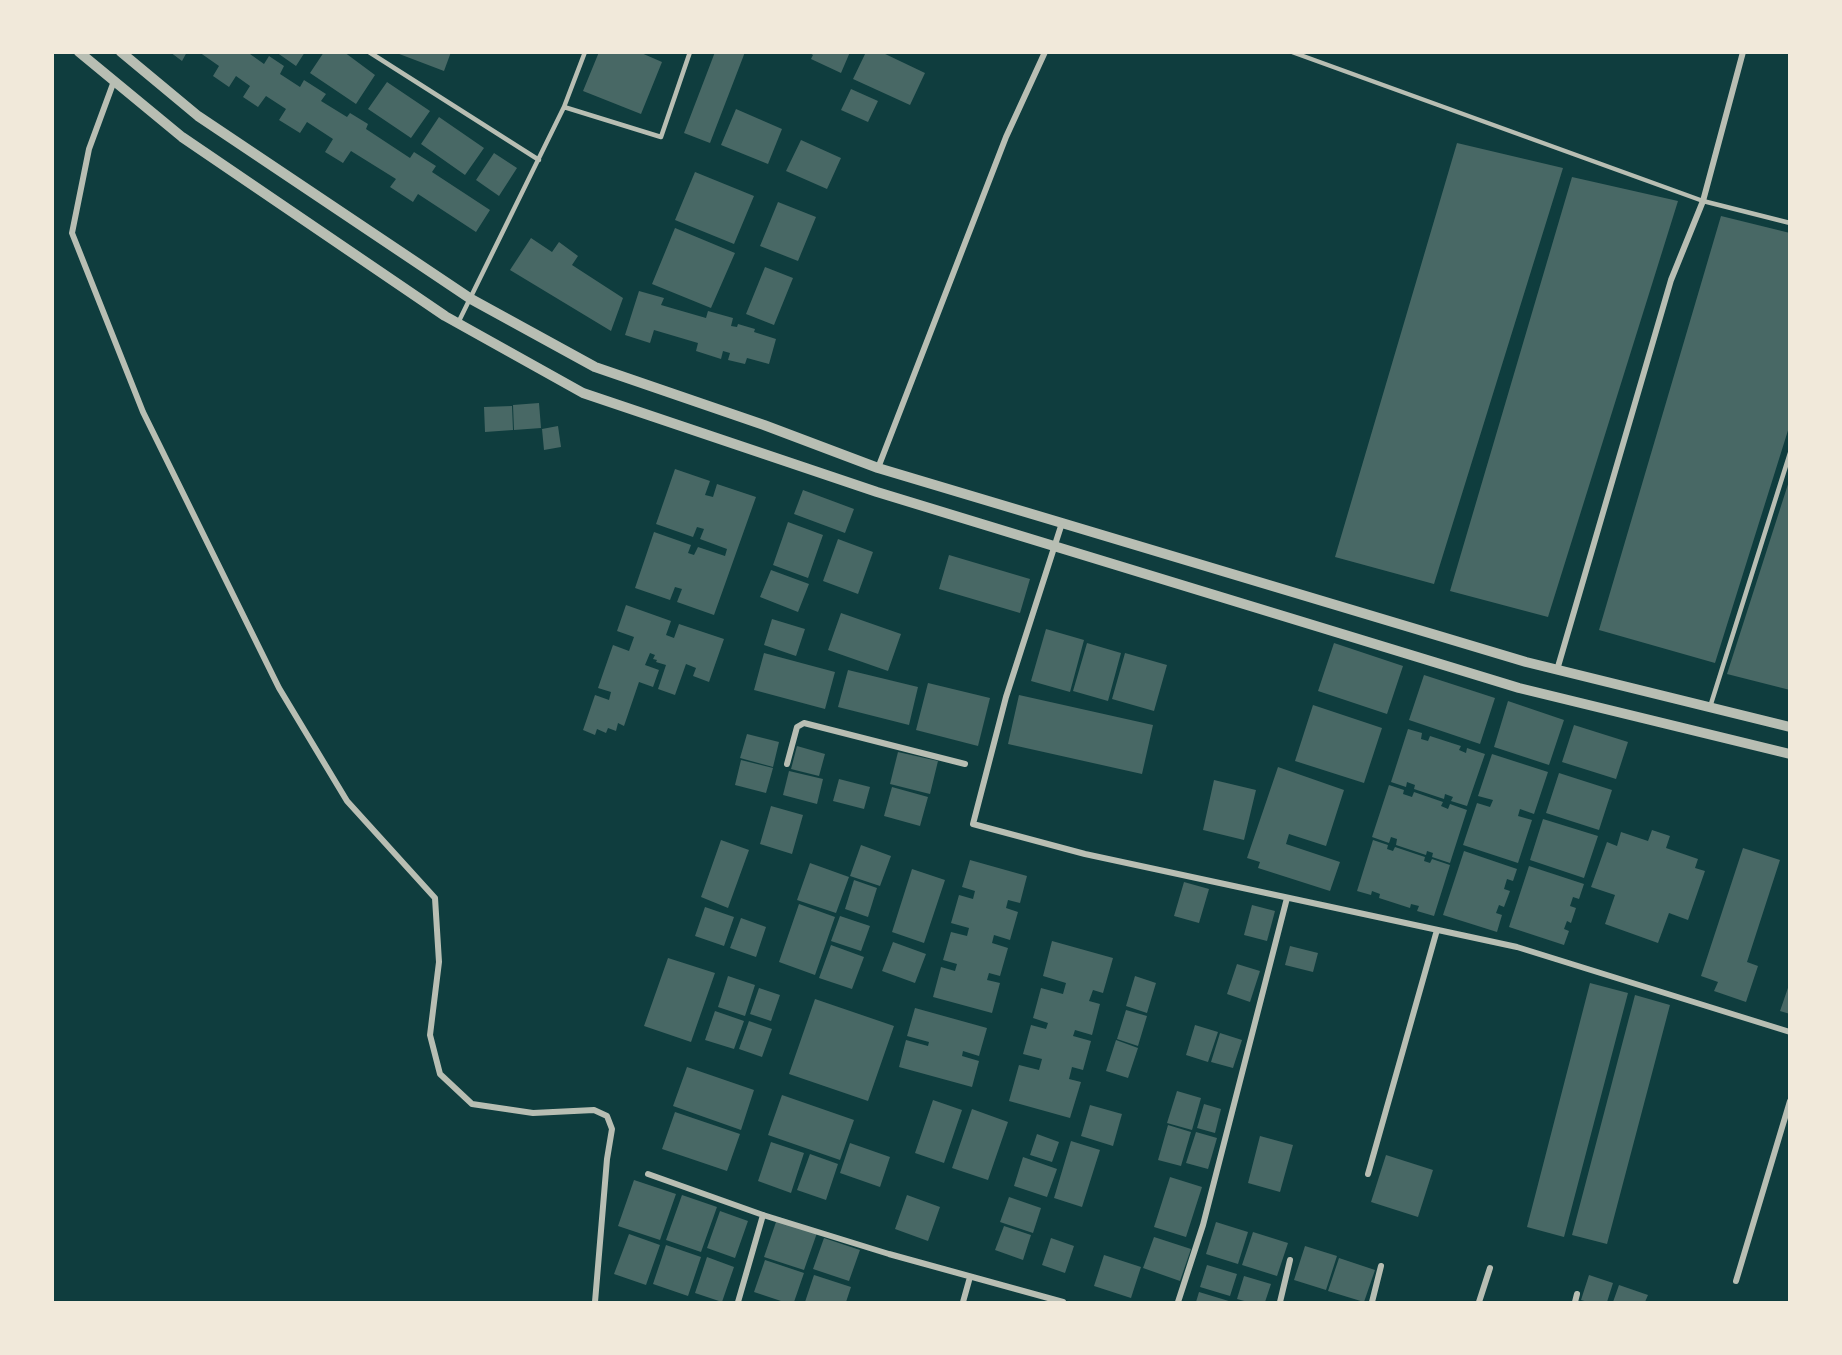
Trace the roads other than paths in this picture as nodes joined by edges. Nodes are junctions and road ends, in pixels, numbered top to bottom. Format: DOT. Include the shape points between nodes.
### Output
graph roads {
  1 [pos="79,52"];
  2 [pos="121,52"];
  3 [pos="369,52"];
  4 [pos="585,52"];
  5 [pos="690,52"];
  6 [pos="1045,52"];
  7 [pos="1292,52"];
  8 [pos="1743,52"];
  9 [pos="114,81"];
  10 [pos="564,107"];
  11 [pos="539,160"];
  12 [pos="1703,201"];
  13 [pos="1790,223"];
  14 [pos="471,299"];
  15 [pos="458,323"];
  16 [pos="1790,453"];
  17 [pos="878,468"];
  18 [pos="1062,523"];
  19 [pos="1055,547"];
  20 [pos="1557,670"];
  21 [pos="1710,707"];
  22 [pos="1790,727"];
  23 [pos="1790,754"];
  24 [pos="787,764"];
  25 [pos="965,764"];
  26 [pos="979,767"];
  27 [pos="988,770"];
  28 [pos="1287,898"];
  29 [pos="1437,930"];
  30 [pos="1790,1032"];
  31 [pos="1790,1101"];
  32 [pos="648,1174"];
  33 [pos="1368,1174"];
  34 [pos="763,1215"];
  35 [pos="1290,1260"];
  36 [pos="1381,1266"];
  37 [pos="1490,1268"];
  38 [pos="970,1277"];
  39 [pos="1736,1281"];
  40 [pos="1577,1294"];
  41 [pos="595,1302"];
  42 [pos="738,1302"];
  43 [pos="963,1302"];
  44 [pos="1063,1302"];
  45 [pos="1178,1302"];
  46 [pos="1280,1302"];
  47 [pos="1372,1302"];
  48 [pos="1479,1302"];
  49 [pos="1575,1302"];
  1 -- 9 [label="street"];
  2 -- 14 [label="street" via="198,116"];
  3 -- 11 [label="lane"];
  4 -- 10 [label="lane"];
  5 -- 10 [label="lane" via="661,137"];
  6 -- 17 [label="street" via="1006,137"];
  7 -- 12 [label="lane"];
  8 -- 12 [label="street"];
  9 -- 15 [label="street" via="182,137"];
  9 -- 41 [label="street" via="89,149 72,233 142,412 279,688 347,801 435,898 439,962 430,1035 440,1074 472,1104 532,1113 594,1110 607,1116 612,1129"];
  10 -- 11 [label="lane"];
  11 -- 14 [label="lane"];
  12 -- 13 [label="lane"];
  12 -- 20 [label="street" via="1671,279"];
  14 -- 15 [label="lane"];
  14 -- 17 [label="street" via="595,367 764,424"];
  15 -- 19 [label="street" via="583,393"];
  16 -- 21 [label="lane"];
  17 -- 18 [label="street"];
  18 -- 19 [label="street"];
  18 -- 20 [label="street"];
  19 -- 23 [label="street" via="1519,688"];
  19 -- 27 [label="street" via="1006,697"];
  20 -- 21 [label="street"];
  21 -- 22 [label="street"];
  24 -- 25 [label="street" via="797,727 804,723"];
  26 -- 27 [label="street"];
  27 -- 28 [label="street" via="974,824 1085,854"];
  28 -- 29 [label="street"];
  28 -- 45 [label="street" via="1203,1225"];
  29 -- 30 [label="street" via="1517,947"];
  29 -- 33 [label="street"];
  31 -- 39 [label="street"];
  32 -- 34 [label="street"];
  34 -- 38 [label="street"];
  34 -- 42 [label="street"];
  35 -- 46 [label="street"];
  36 -- 47 [label="street"];
  37 -- 48 [label="street"];
  38 -- 43 [label="street"];
  38 -- 44 [label="street"];
  40 -- 49 [label="street"];
}
